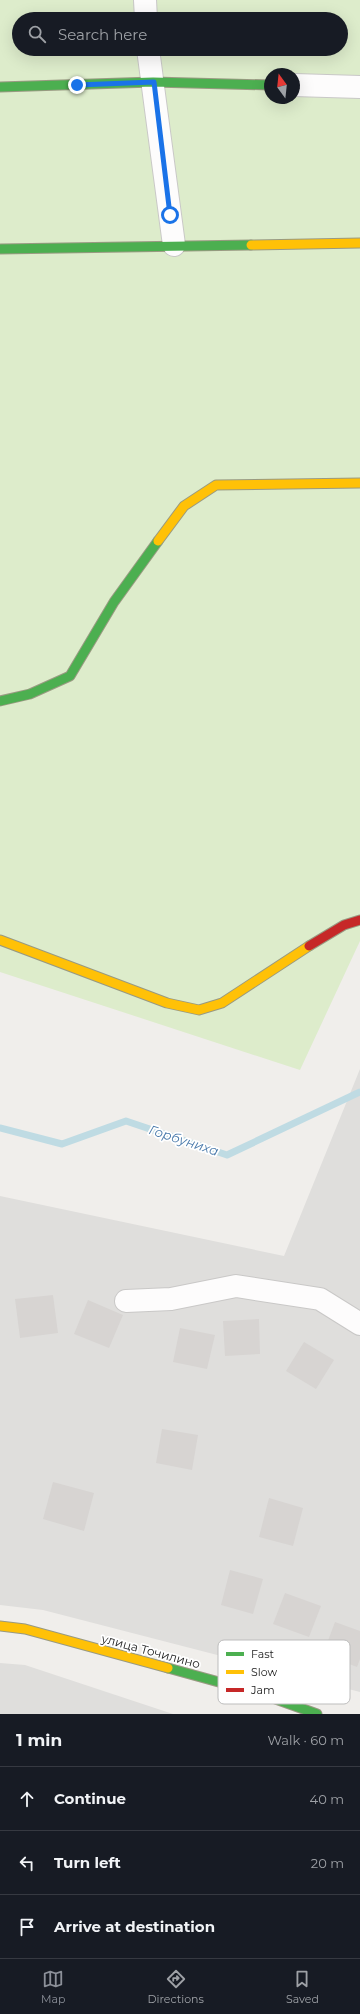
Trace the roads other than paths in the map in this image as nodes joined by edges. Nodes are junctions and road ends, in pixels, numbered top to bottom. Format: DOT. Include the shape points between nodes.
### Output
graph roads {
  1 [pos="145,0"];
  2 [pos="146,12"];
  3 [pos="149,56"];
  4 [pos="154,82"];
  5 [pos="264,85"];
  6 [pos="300,85"];
  7 [pos="0,87"];
  8 [pos="360,87"];
  9 [pos="360,243"];
  10 [pos="174,245"];
  11 [pos="0,249"];
  12 [pos="360,483"];
  13 [pos="0,701"];
  14 [pos="360,920"];
  15 [pos="0,940"];
  16 [pos="126,1301"];
  17 [pos="360,1324"];
  18 [pos="0,1626"];
  19 [pos="218,1682"];
  20 [pos="289,1704"];
  21 [pos="317,1714"];
  1 -- 2 [label="street"];
  3 -- 4 [label="street"];
  4 -- 5 [label="street"];
  4 -- 7 [label="street"];
  4 -- 10 [label="street"];
  6 -- 8 [label="street"];
  9 -- 10 [label="street"];
  10 -- 11 [label="street"];
  12 -- 13 [label="street" via="216,486 184,506 114,602 70,676 30,694"];
  14 -- 15 [label="street" via="344,925 222,1003 199,1010 167,1003"];
  16 -- 17 [label="street" via="171,1299 236,1286 320,1299"];
  18 -- 19 [label="street, улица Точилино" via="25,1629"];
  20 -- 21 [label="street, улица Точилино"];
}
